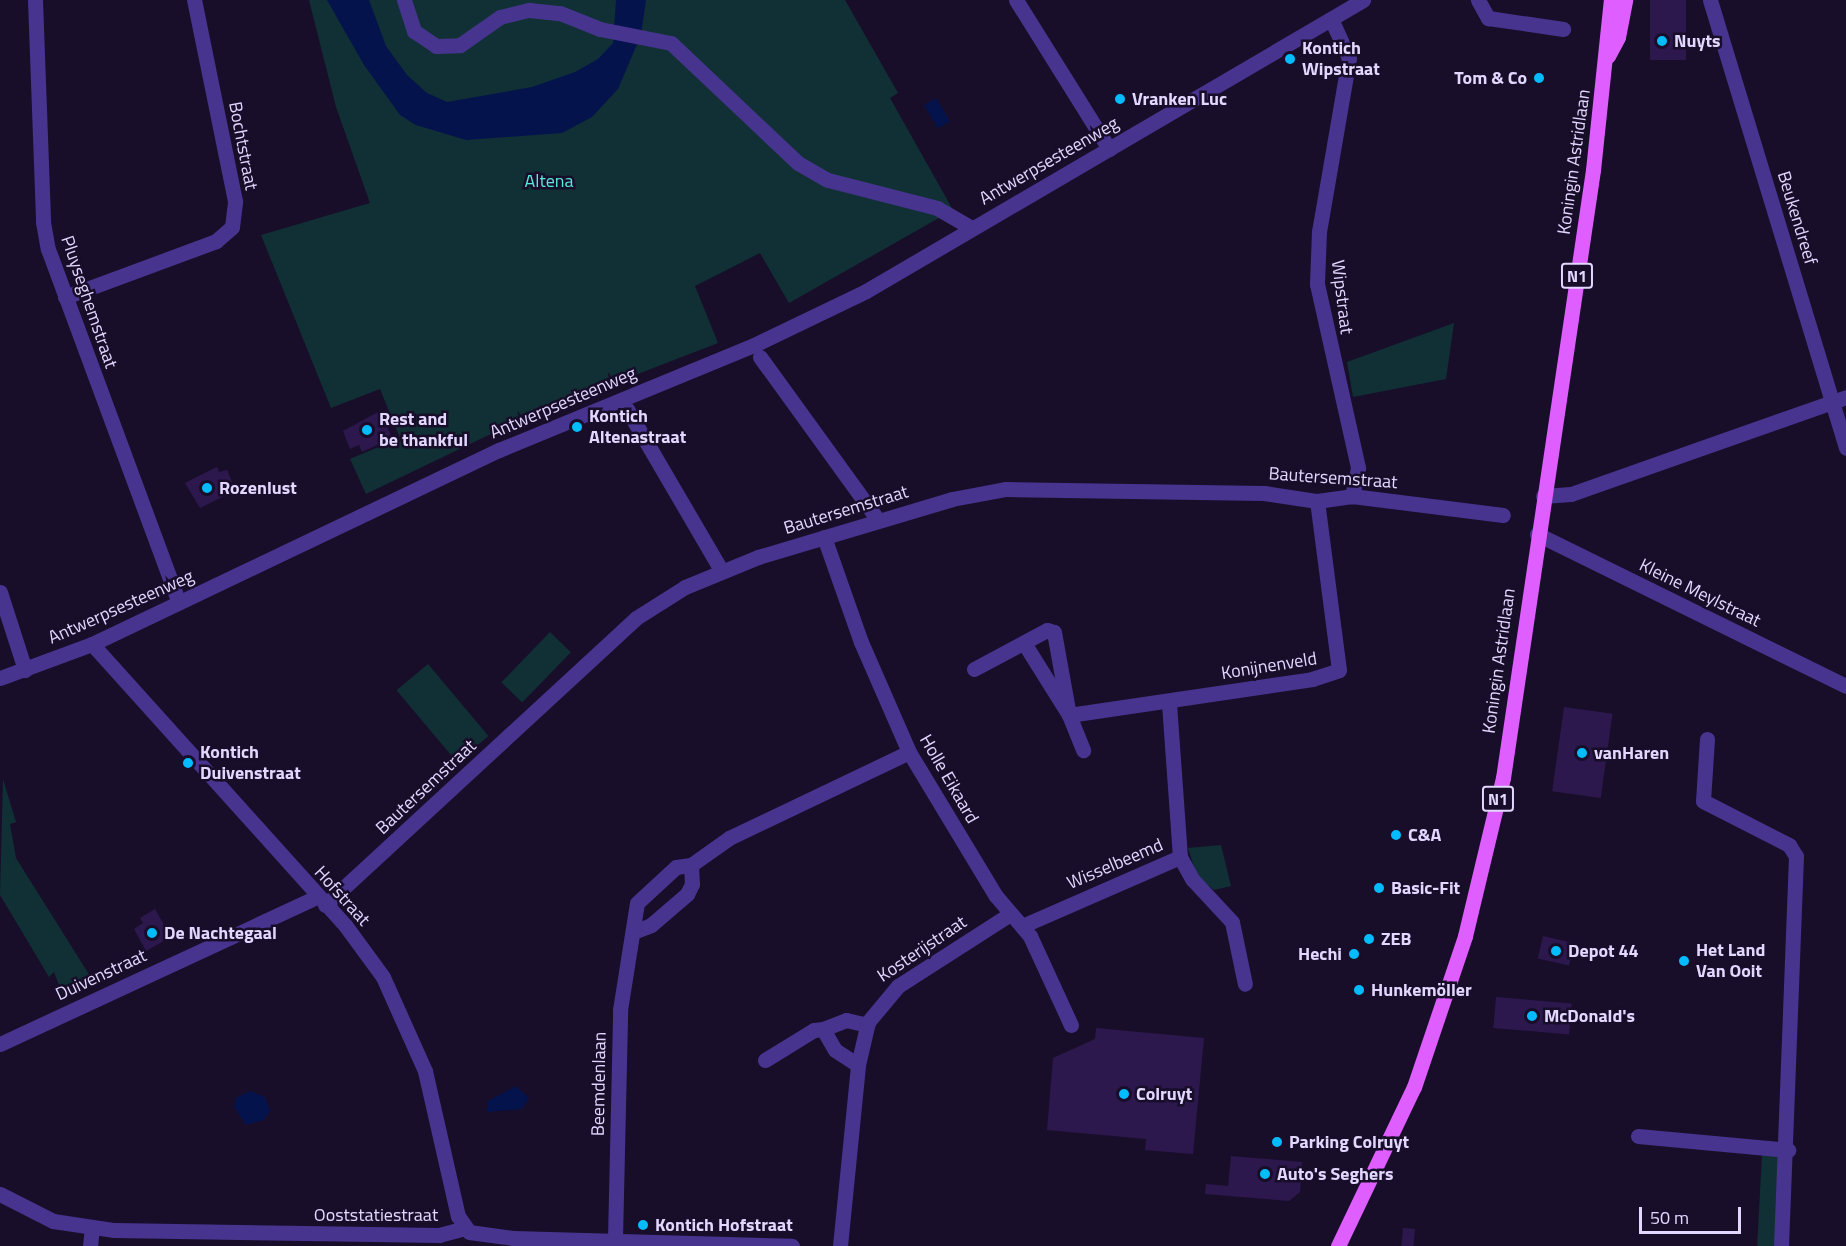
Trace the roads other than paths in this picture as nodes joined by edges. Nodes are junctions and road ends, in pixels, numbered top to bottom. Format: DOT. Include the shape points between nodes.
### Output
graph roads {
  1 [pos="35,0"];
  2 [pos="194,0"];
  3 [pos="404,0"];
  4 [pos="1016,0"];
  5 [pos="1363,0"];
  6 [pos="1478,0"];
  7 [pos="1611,0"];
  8 [pos="1625,0"];
  9 [pos="1710,0"];
  10 [pos="1336,25"];
  11 [pos="1563,28"];
  12 [pos="1608,57"];
  13 [pos="1109,149"];
  14 [pos="971,228"];
  15 [pos="65,297"];
  16 [pos="760,357"];
  17 [pos="1839,399"];
  18 [pos="627,409"];
  19 [pos="1846,448"];
  20 [pos="1352,496"];
  21 [pos="1544,496"];
  22 [pos="1317,501"];
  23 [pos="1503,515"];
  24 [pos="878,520"];
  25 [pos="1537,534"];
  26 [pos="824,537"];
  27 [pos="721,570"];
  28 [pos="0,592"];
  29 [pos="178,603"];
  30 [pos="1024,643"];
  31 [pos="92,644"];
  32 [pos="974,669"];
  33 [pos="25,670"];
  34 [pos="0,678"];
  35 [pos="1846,686"];
  36 [pos="1169,702"];
  37 [pos="1070,715"];
  38 [pos="1707,739"];
  39 [pos="1083,750"];
  40 [pos="909,752"];
  41 [pos="1180,857"];
  42 [pos="691,865"];
  43 [pos="321,901"];
  44 [pos="1010,914"];
  45 [pos="1022,926"];
  46 [pos="633,932"];
  47 [pos="1245,984"];
  48 [pos="867,1025"];
  49 [pos="1071,1025"];
  50 [pos="823,1029"];
  51 [pos="0,1044"];
  52 [pos="765,1060"];
  53 [pos="858,1065"];
  54 [pos="1638,1136"];
  55 [pos="1788,1150"];
  56 [pos="0,1194"];
  57 [pos="92,1227"];
  58 [pos="465,1228"];
  59 [pos="615,1239"];
  60 [pos="514,1242"];
  61 [pos="536,1242"];
  62 [pos="90,1246"];
  63 [pos="792,1246"];
  64 [pos="840,1246"];
  65 [pos="1338,1246"];
  66 [pos="1780,1246"];
  1 -- 15 [label="street, Pluyseghemstraat" via="43,222"];
  2 -- 15 [label="street, Bochtstraat" via="235,201 232,227 216,241"];
  3 -- 14 [label="street, Antwerpsesteenweg" via="414,31 436,46 460,45 500,17 529,10 560,13 614,32 672,44 798,164 828,180 937,208"];
  4 -- 13 [label="street"];
  5 -- 10 [label="street, Antwerpsesteenweg"];
  6 -- 11 [label="street" via="1488,18"];
  7 -- 12 [label="main road, Koningin Astridlaan / N1" via="1605,34"];
  8 -- 12 [label="main road, Koningin Astridlaan / N1" via="1618,37"];
  9 -- 17 [label="street, Beukendreef"];
  10 -- 13 [label="street, Antwerpsesteenweg"];
  10 -- 20 [label="street, Wipstraat" via="1350,58 1319,231 1317,284 1359,468"];
  12 -- 21 [label="main road, Koningin Astridlaan / N1"];
  13 -- 14 [label="street, Antwerpsesteenweg"];
  14 -- 29 [label="street, Antwerpsesteenweg" via="866,291 754,345 499,450"];
  15 -- 29 [label="street, Pluyseghemstraat"];
  16 -- 24 [label="street"];
  17 -- 19 [label="street, Beukendreef"];
  17 -- 21 [label="street" via="1571,494"];
  18 -- 27 [label="street"];
  20 -- 22 [label="street, Bautersemstraat"];
  20 -- 23 [label="street, Bautersemstraat"];
  21 -- 25 [label="main road, Koningin Astridlaan / N1"];
  22 -- 24 [label="street, Bautersemstraat" via="1264,493 1006,489"];
  22 -- 36 [label="street, Konijnenveld" via="1339,670"];
  24 -- 26 [label="street, Bautersemstraat"];
  25 -- 35 [label="street, Kleine Meylstraat"];
  25 -- 65 [label="main road, Koningin Astridlaan / N1" via="1503,778 1465,936 1414,1087"];
  26 -- 27 [label="street, Bautersemstraat"];
  26 -- 40 [label="street, Holle Eikaard" via="861,642"];
  27 -- 43 [label="street, Bautersemstraat" via="636,618"];
  28 -- 33 [label="street"];
  29 -- 31 [label="street, Antwerpsesteenweg"];
  30 -- 32 [label="street"];
  30 -- 37 [label="street"];
  30 -- 37 [label="street" via="1047,630 1057,636"];
  31 -- 33 [label="street, Antwerpsesteenweg"];
  31 -- 43 [label="street, Hofstraat"];
  33 -- 34 [label="street, Antwerpsesteenweg"];
  36 -- 37 [label="street, Konijnenveld"];
  36 -- 41 [label="street, Wisselbeemd"];
  37 -- 39 [label="street"];
  38 -- 55 [label="street" via="1700,789 1703,801 1789,845 1796,856"];
  40 -- 42 [label="street, Beemdenlaan" via="729,838"];
  40 -- 44 [label="street, Holle Eikaard"];
  41 -- 45 [label="street, Wisselbeemd"];
  41 -- 47 [label="street" via="1193,880 1232,922"];
  42 -- 46 [label="street, Beemdenlaan" via="672,870 640,899"];
  42 -- 46 [label="street" via="692,884 687,894 651,925"];
  43 -- 51 [label="street, Duivenstraat"];
  43 -- 58 [label="street, Hofstraat" via="383,977 400,1011 425,1071 458,1216"];
  44 -- 45 [label="street, Holle Eikaard"];
  44 -- 48 [label="street, Kosterijstraat" via="898,986"];
  45 -- 49 [label="street, Holle Eikaard"];
  46 -- 59 [label="street, Beemdenlaan" via="620,1010"];
  48 -- 50 [label="street" via="846,1020"];
  48 -- 53 [label="street, Kosterijstraat"];
  50 -- 52 [label="street"];
  50 -- 53 [label="street" via="835,1050"];
  53 -- 64 [label="street, Kosterijstraat"];
  54 -- 55 [label="street"];
  55 -- 66 [label="street"];
  56 -- 57 [label="street, Ooststatiestraat" via="53,1221"];
  57 -- 58 [label="street, Ooststatiestraat" via="439,1235"];
  57 -- 62 [label="street"];
  58 -- 60 [label="street"];
  59 -- 61 [label="street"];
  59 -- 63 [label="street"];
  60 -- 61 [label="street"];
}
